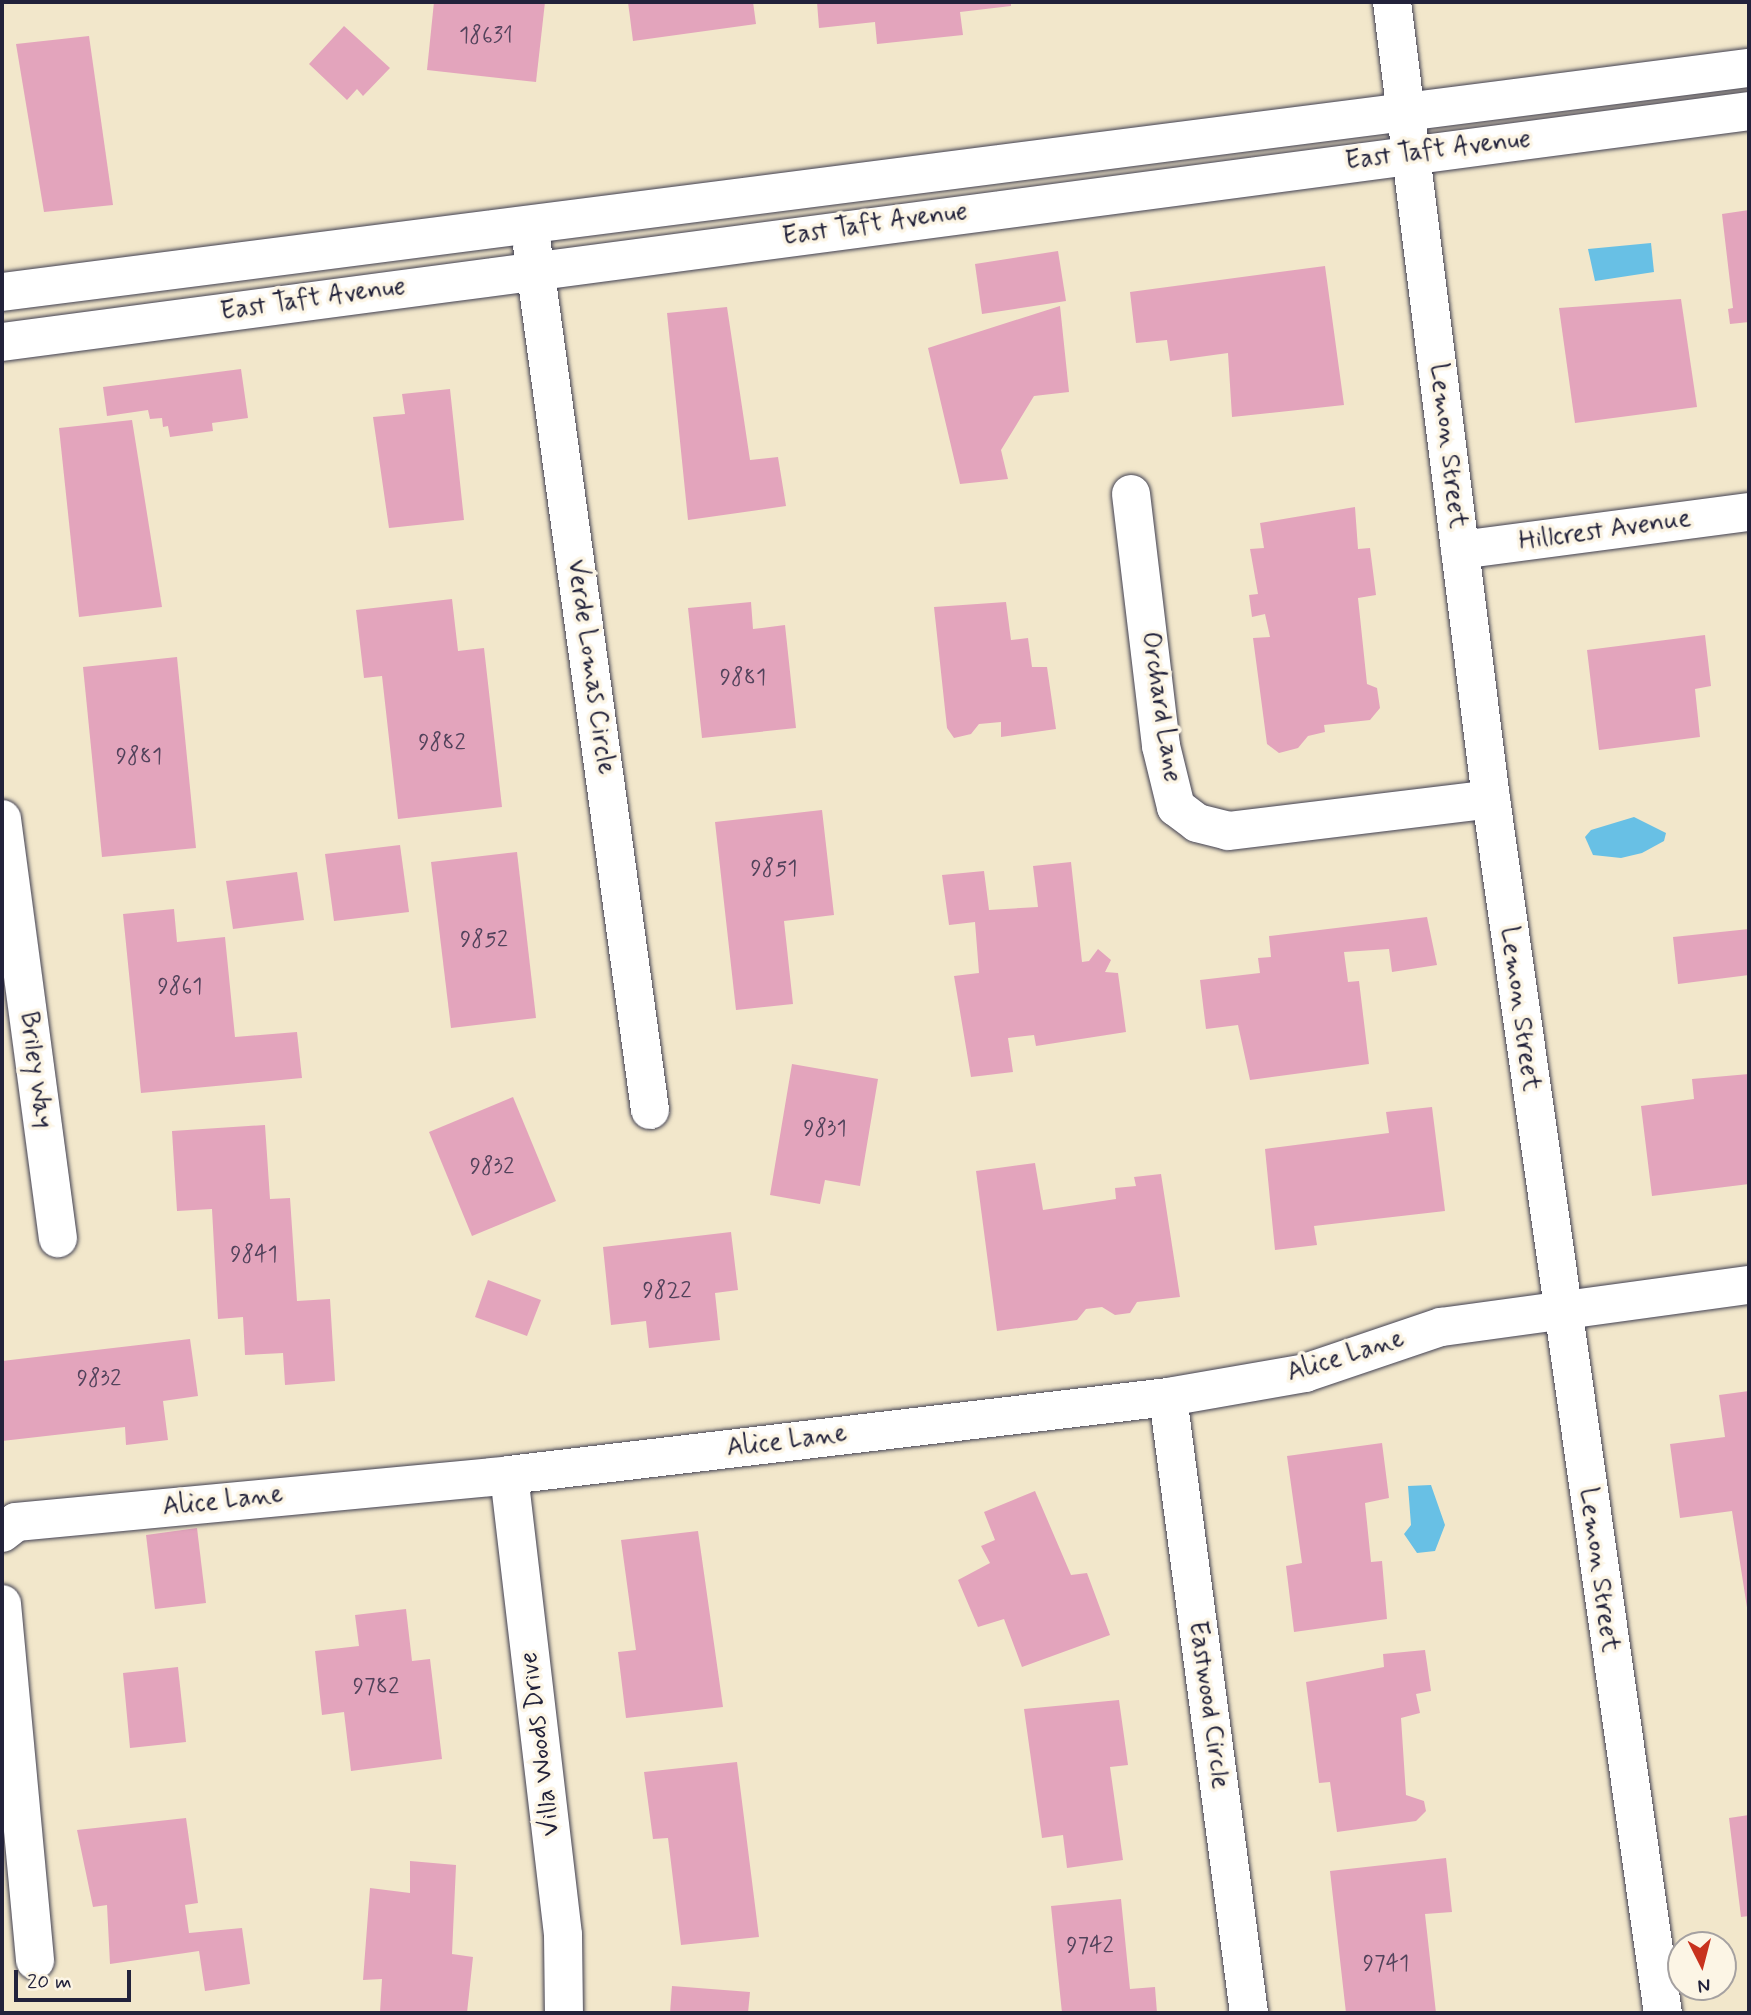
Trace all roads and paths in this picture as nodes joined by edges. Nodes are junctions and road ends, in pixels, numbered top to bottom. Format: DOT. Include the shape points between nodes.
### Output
graph roads {
  1 [pos="1392,2"];
  2 [pos="1749,68"];
  3 [pos="1749,111"];
  4 [pos="1406,113"];
  5 [pos="1411,155"];
  6 [pos="530,223"];
  7 [pos="536,271"];
  8 [pos="2,292"];
  9 [pos="2,342"];
  10 [pos="1131,494"];
  11 [pos="1749,512"];
  12 [pos="1460,550"];
  13 [pos="1490,799"];
  14 [pos="2,819"];
  15 [pos="649,1110"];
  16 [pos="58,1238"];
  17 [pos="1749,1285"];
  18 [pos="1562,1310"];
  19 [pos="1168,1398"];
  20 [pos="509,1475"];
  21 [pos="3,1531"];
  22 [pos="2,1604"];
  23 [pos="35,1960"];
  24 [pos="564,2013"];
  25 [pos="1249,2013"];
  26 [pos="1662,2013"];
  1 -- 4 [label="street, Lemon Street"];
  2 -- 4 [label="street, East Taft Avenue"];
  3 -- 5 [label="street, East Taft Avenue"];
  4 -- 5 [label="street, Lemon Street"];
  4 -- 6 [label="street, East Taft Avenue"];
  5 -- 7 [label="street, East Taft Avenue"];
  5 -- 12 [label="street, Lemon Street"];
  6 -- 7 [label="street, Verde Lomas Circle"];
  6 -- 8 [label="street, East Taft Avenue"];
  7 -- 9 [label="street, East Taft Avenue"];
  7 -- 15 [label="street, Verde Lomas Circle"];
  10 -- 13 [label="street, Orchard Lane" via="1161,746 1176,807 1197,823 1228,831"];
  11 -- 12 [label="street, Hillcrest Avenue"];
  12 -- 13 [label="street, Lemon Street"];
  13 -- 18 [label="street, Lemon Street"];
  14 -- 16 [label="street, Briley Way"];
  17 -- 18 [label="street, Alice Lane"];
  18 -- 19 [label="street, Alice Lane" via="1441,1327 1306,1373"];
  18 -- 26 [label="street, Lemon Street"];
  19 -- 20 [label="street, Alice Lane"];
  19 -- 25 [label="street, Eastwood Circle"];
  20 -- 21 [label="street, Alice Lane" via="16,1522"];
  20 -- 24 [label="street, Villa Woods Drive" via="563,1935"];
  22 -- 23 [label="street"];
}
